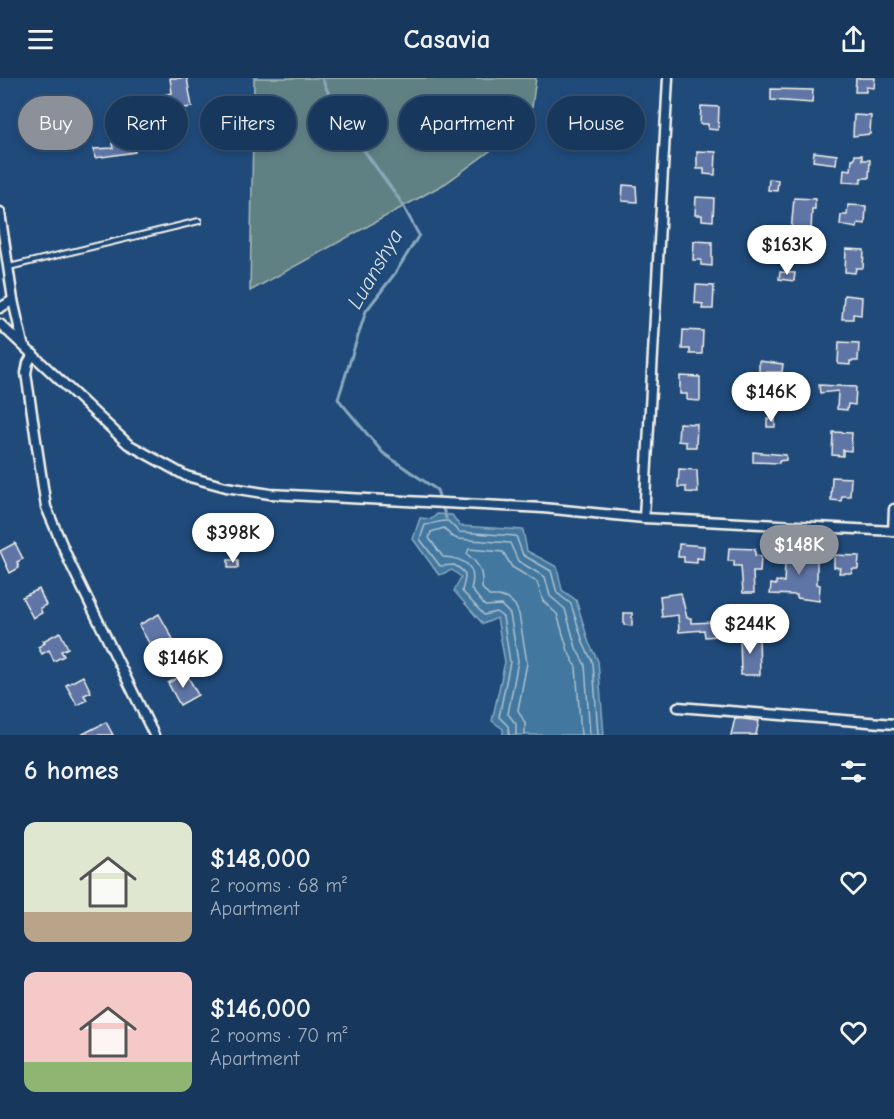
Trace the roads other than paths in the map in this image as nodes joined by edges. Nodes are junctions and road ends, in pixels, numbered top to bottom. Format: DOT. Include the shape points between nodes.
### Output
graph roads {
  1 [pos="668,78"];
  2 [pos="0,212"];
  3 [pos="199,220"];
  4 [pos="8,267"];
  5 [pos="13,300"];
  6 [pos="0,309"];
  7 [pos="0,324"];
  8 [pos="23,344"];
  9 [pos="33,354"];
  10 [pos="894,509"];
  11 [pos="644,518"];
  12 [pos="893,531"];
  13 [pos="678,707"];
  14 [pos="894,724"];
  15 [pos="154,735"];
  1 -- 11 [label="street"];
  2 -- 4 [label="street"];
  3 -- 4 [label="lane"];
  4 -- 5 [label="street"];
  5 -- 6 [label="street"];
  5 -- 8 [label="street"];
  7 -- 8 [label="street"];
  8 -- 9 [label="street"];
  9 -- 11 [label="street" via="128,444 186,476 226,487 270,494 543,508"];
  9 -- 15 [label="street" via="26,373 46,507"];
  10 -- 12 [label="street"];
  11 -- 12 [label="street"];
  13 -- 14 [label="street"];
}
